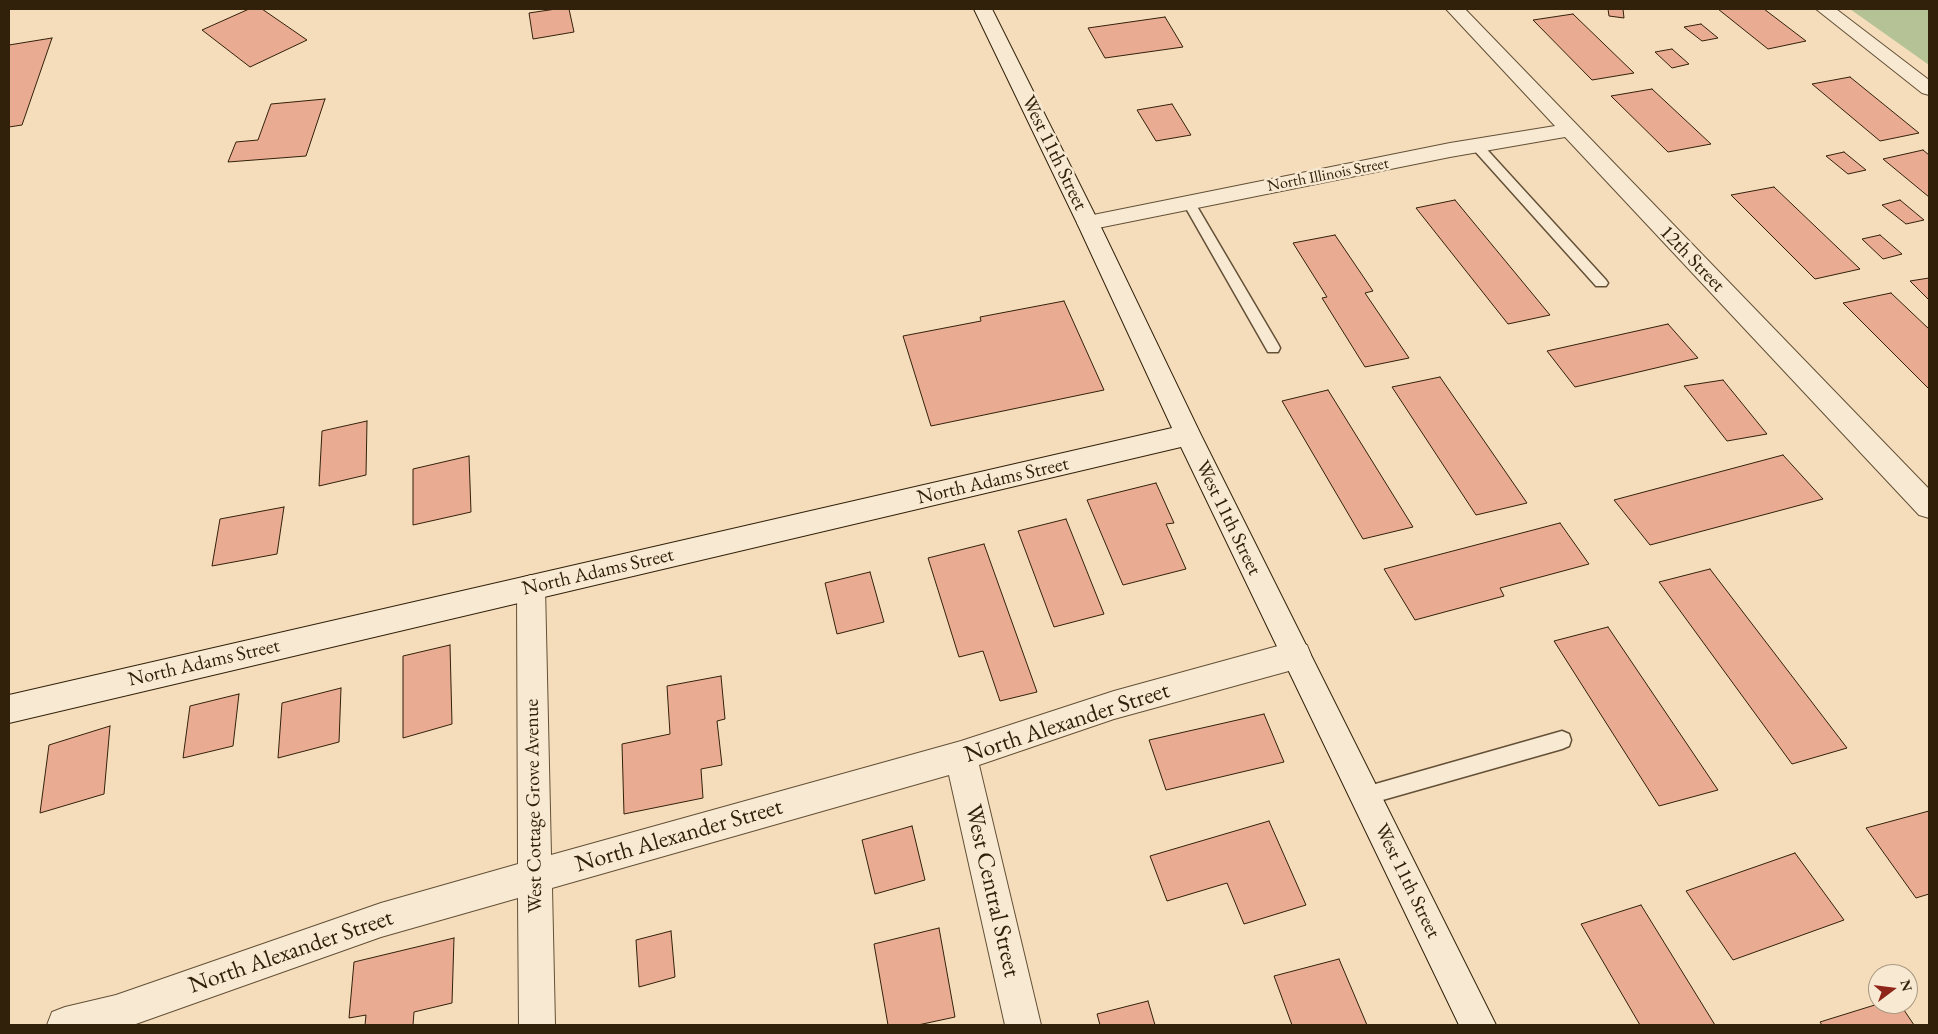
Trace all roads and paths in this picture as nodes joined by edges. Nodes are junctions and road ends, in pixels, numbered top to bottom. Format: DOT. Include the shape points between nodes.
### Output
graph roads {
  1 [pos="983,9"];
  2 [pos="1455,9"];
  3 [pos="1825,9"];
  4 [pos="1929,88"];
  5 [pos="1569,130"];
  6 [pos="1477,146"];
  7 [pos="1189,203"];
  8 [pos="1088,223"];
  9 [pos="1601,283"];
  10 [pos="1273,348"];
  11 [pos="1188,436"];
  12 [pos="1929,507"];
  13 [pos="530,587"];
  14 [pos="1296,655"];
  15 [pos="9,709"];
  16 [pos="1562,740"];
  17 [pos="961,756"];
  18 [pos="1365,796"];
  19 [pos="535,877"];
  20 [pos="115,1019"];
  21 [pos="65,1025"];
  22 [pos="537,1025"];
  23 [pos="1023,1025"];
  24 [pos="1478,1025"];
  1 -- 8 [label="street, West 11th Street"];
  2 -- 5 [label="street, 12th Street"];
  3 -- 4 [label="street"];
  5 -- 6 [label="street, North Illinois Street"];
  5 -- 12 [label="street, 12th Street"];
  6 -- 7 [label="street, North Illinois Street"];
  6 -- 9 [label="lane"];
  7 -- 8 [label="street, North Illinois Street"];
  7 -- 10 [label="lane"];
  8 -- 11 [label="street, West 11th Street"];
  11 -- 13 [label="street, North Adams Street"];
  11 -- 14 [label="street, West 11th Street"];
  13 -- 15 [label="street, North Adams Street"];
  13 -- 19 [label="street, West Cottage Grove Avenue"];
  14 -- 17 [label="street, North Alexander Street" via="1114,705"];
  14 -- 18 [label="street, West 11th Street"];
  16 -- 18 [label="lane"];
  17 -- 19 [label="street, North Alexander Street"];
  17 -- 23 [label="street, West Central Street"];
  18 -- 24 [label="street, West 11th Street"];
  19 -- 20 [label="street, North Alexander Street" via="381,920"];
  19 -- 22 [label="street, West Cottage Grove Avenue"];
  20 -- 21 [label="street, North Alexander Street"];
}
